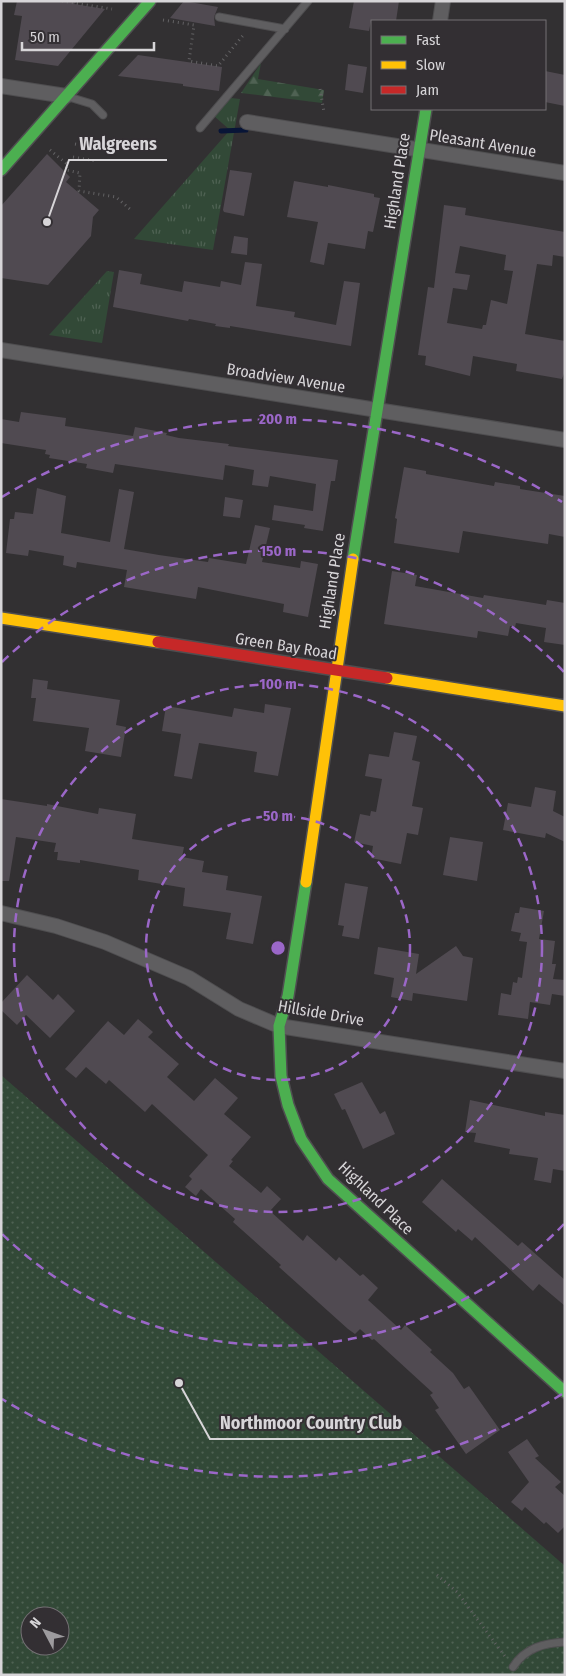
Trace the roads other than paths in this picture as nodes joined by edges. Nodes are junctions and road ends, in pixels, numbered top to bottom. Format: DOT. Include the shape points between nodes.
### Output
graph roads {
  1 [pos="150,1"];
  2 [pos="308,1"];
  3 [pos="443,1"];
  4 [pos="219,18"];
  5 [pos="440,20"];
  6 [pos="285,29"];
  7 [pos="1,86"];
  8 [pos="66,96"];
  9 [pos="426,110"];
  10 [pos="103,115"];
  11 [pos="247,122"];
  12 [pos="200,128"];
  13 [pos="419,151"];
  14 [pos="1,170"];
  15 [pos="565,173"];
  16 [pos="1,350"];
  17 [pos="377,410"];
  18 [pos="565,440"];
  19 [pos="1,618"];
  20 [pos="335,670"];
  21 [pos="565,706"];
  22 [pos="1,912"];
  23 [pos="279,1026"];
  24 [pos="565,1071"];
  25 [pos="565,1392"];
  26 [pos="565,1642"];
  27 [pos="513,1667"];
  1 -- 8 [label="street"];
  2 -- 6 [label="lane"];
  3 -- 5 [label="street"];
  4 -- 6 [label="lane"];
  6 -- 12 [label="lane"];
  7 -- 8 [label="street"];
  8 -- 10 [label="lane" via="92,104"];
  8 -- 14 [label="street"];
  9 -- 13 [label="street, Highland Place"];
  11 -- 13 [label="street, Pleasant Avenue"];
  13 -- 15 [label="street, Pleasant Avenue"];
  13 -- 17 [label="street, Highland Place"];
  16 -- 17 [label="street, Broadview Avenue"];
  17 -- 18 [label="street, Broadview Avenue"];
  17 -- 20 [label="street, Highland Place"];
  19 -- 20 [label="street, Green Bay Road"];
  20 -- 21 [label="street, Green Bay Road"];
  20 -- 23 [label="street, Highland Place" via="328,738 288,996"];
  22 -- 23 [label="street, Hillside Drive" via="105,942 189,978 239,1009"];
  23 -- 24 [label="street, Hillside Drive"];
  23 -- 25 [label="street, Highland Place" via="281,1076 288,1105 301,1139 328,1179"];
  26 -- 27 [label="lane" via="527,1651"];
}
